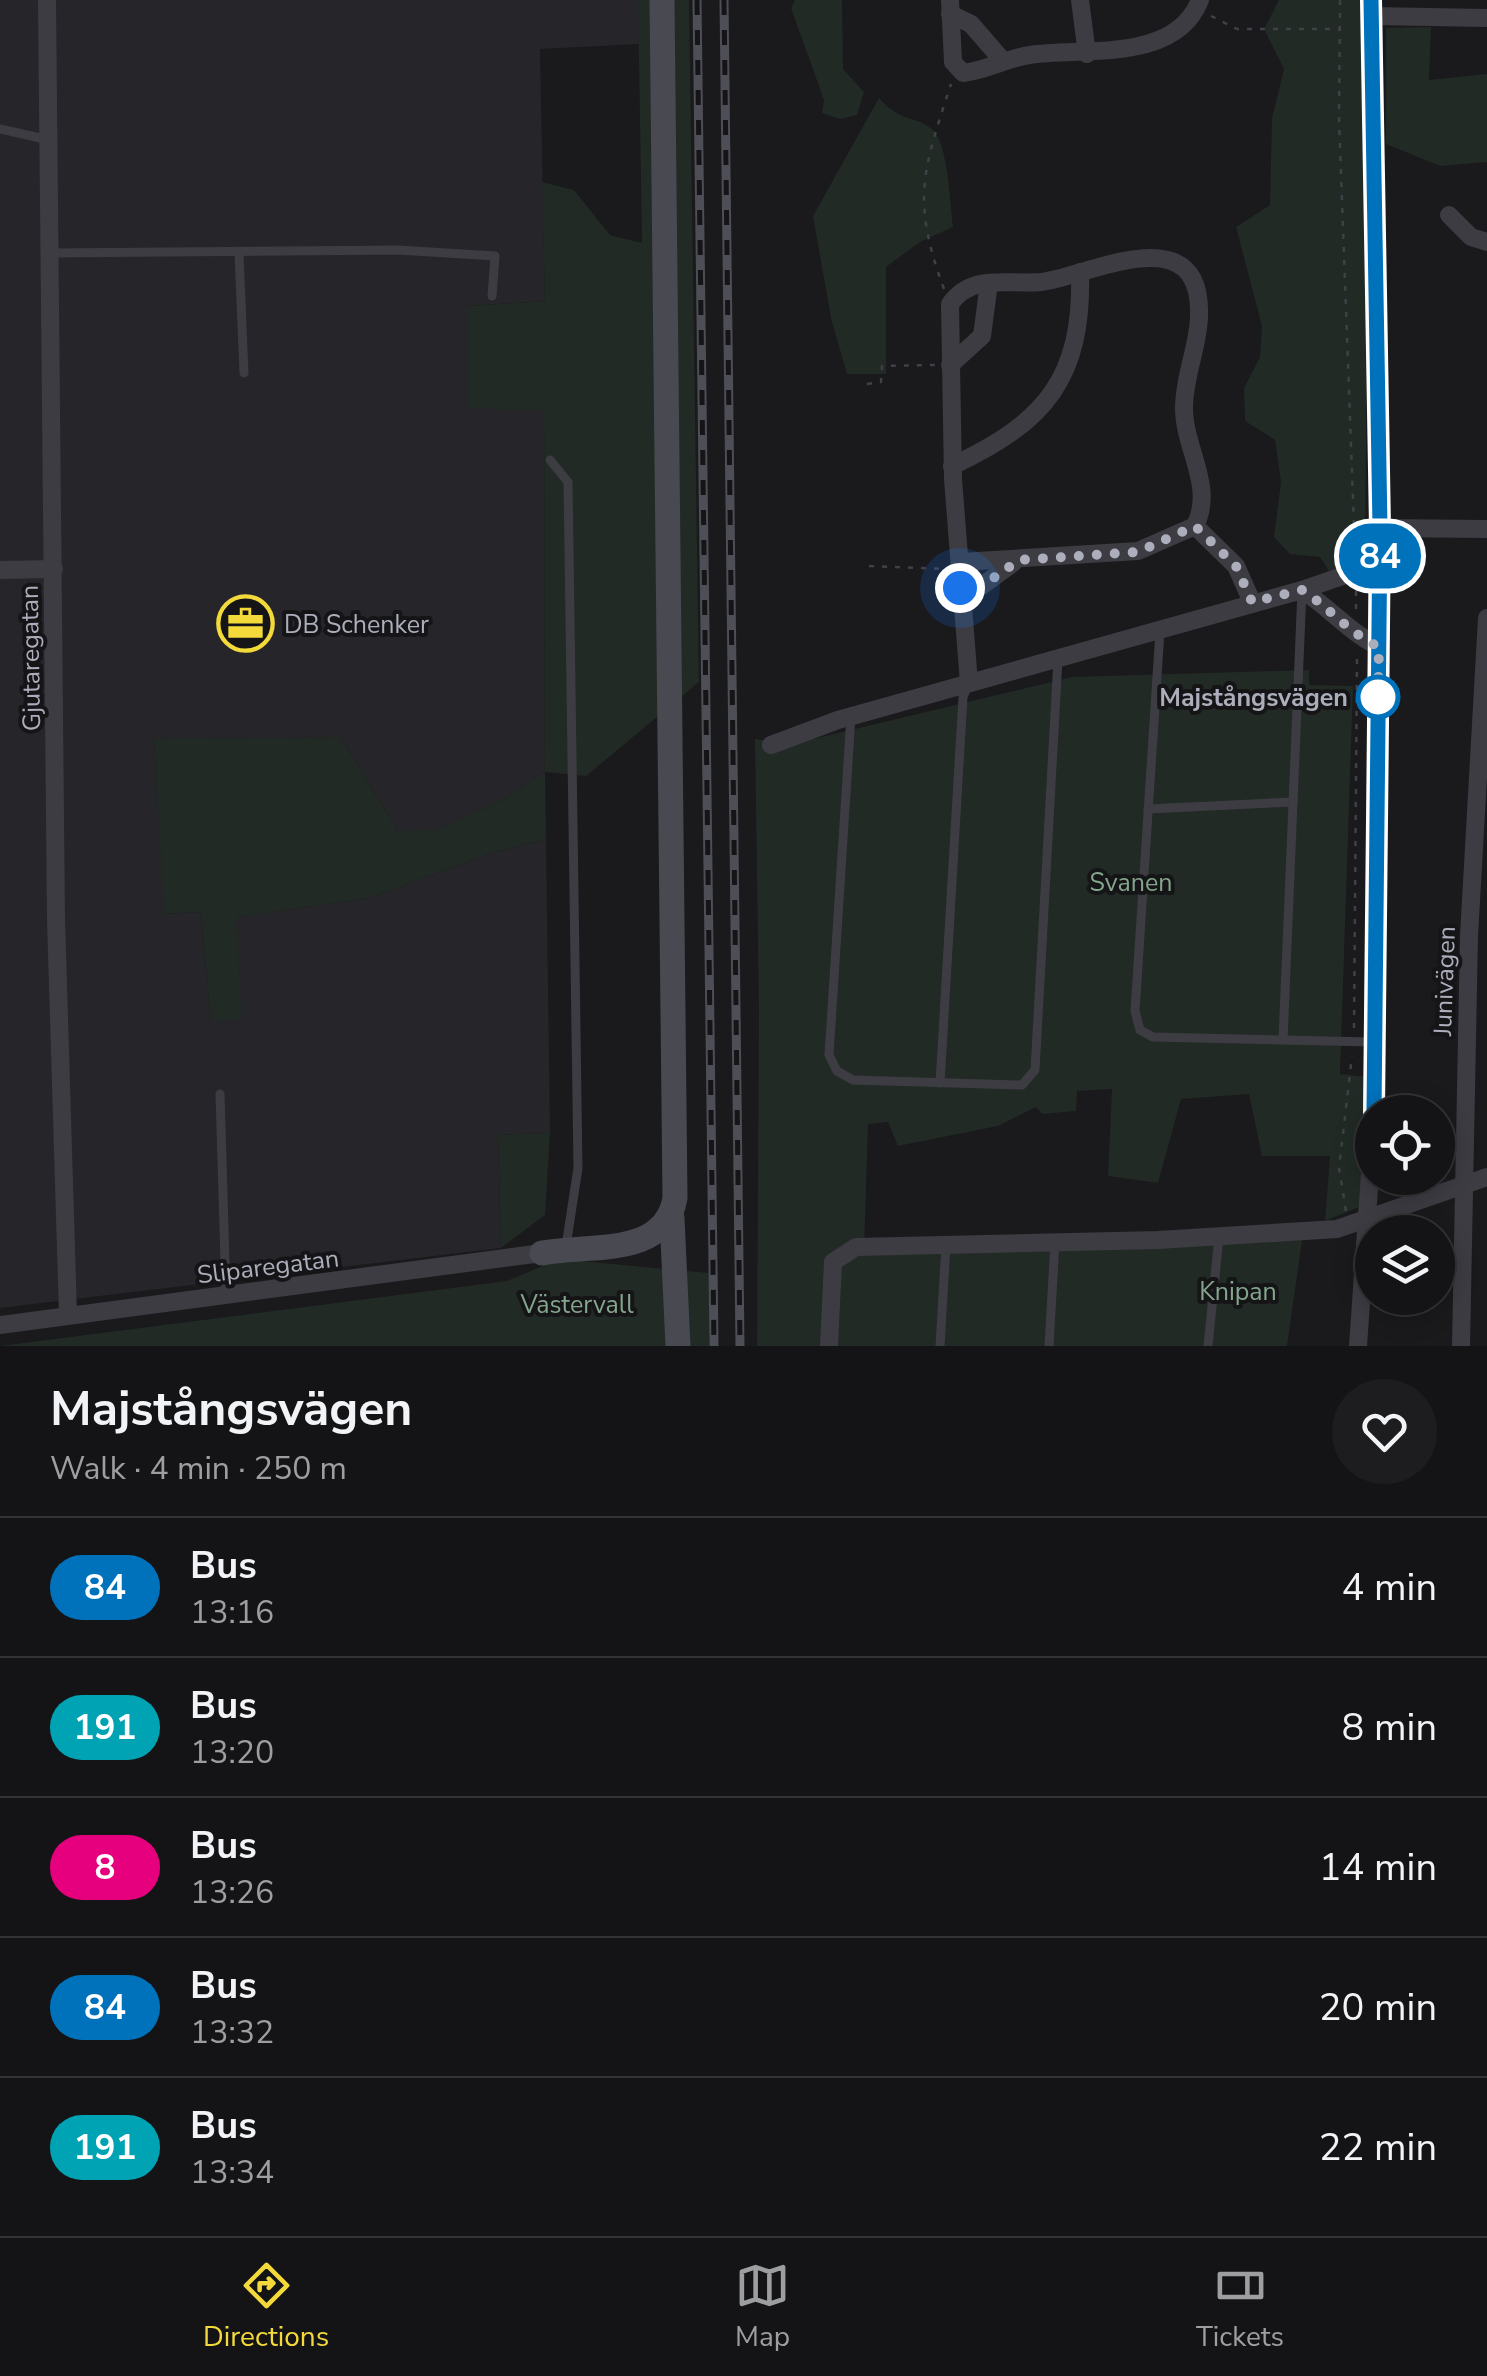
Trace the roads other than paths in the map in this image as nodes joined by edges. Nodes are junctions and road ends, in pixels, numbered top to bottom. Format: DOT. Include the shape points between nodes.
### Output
graph roads {
  1 [pos="46,0"];
  2 [pos="662,0"];
  3 [pos="1080,0"];
  4 [pos="1198,4"];
  5 [pos="950,7"];
  6 [pos="1371,8"];
  7 [pos="1440,9"];
  8 [pos="1487,18"];
  9 [pos="1087,54"];
  10 [pos="1003,60"];
  11 [pos="0,129"];
  12 [pos="49,140"];
  13 [pos="1449,215"];
  14 [pos="1487,242"];
  15 [pos="51,253"];
  16 [pos="239,254"];
  17 [pos="1080,272"];
  18 [pos="990,283"];
  19 [pos="492,296"];
  20 [pos="950,365"];
  21 [pos="244,373"];
  22 [pos="550,460"];
  23 [pos="952,466"];
  24 [pos="1195,526"];
  25 [pos="1380,528"];
  26 [pos="1487,529"];
  27 [pos="1019,560"];
  28 [pos="1380,563"];
  29 [pos="961,566"];
  30 [pos="54,569"];
  31 [pos="0,570"];
  32 [pos="1302,590"];
  33 [pos="961,601"];
  34 [pos="1252,602"];
  35 [pos="1487,618"];
  36 [pos="1160,631"];
  37 [pos="1379,647"];
  38 [pos="1058,659"];
  39 [pos="968,683"];
  40 [pos="851,716"];
  41 [pos="771,746"];
  42 [pos="1293,802"];
  43 [pos="1148,809"];
  44 [pos="1283,1040"];
  45 [pos="1376,1042"];
  46 [pos="940,1083"];
  47 [pos="220,1094"];
  48 [pos="1374,1095"];
  49 [pos="1487,1178"];
  50 [pos="1464,1182"];
  51 [pos="1379,1215"];
  52 [pos="672,1218"];
  53 [pos="1355,1222"];
  54 [pos="1219,1236"];
  55 [pos="1055,1242"];
  56 [pos="946,1244"];
  57 [pos="554,1251"];
  58 [pos="226,1297"];
  59 [pos="1360,1315"];
  60 [pos="68,1316"];
  61 [pos="0,1325"];
  62 [pos="678,1346"];
  63 [pos="829,1346"];
  64 [pos="940,1346"];
  65 [pos="1049,1346"];
  66 [pos="1208,1346"];
  67 [pos="1358,1346"];
  68 [pos="1461,1346"];
  1 -- 12 [label="street, Gjutaregatan"];
  2 -- 52 [label="main road"];
  3 -- 9 [label="street"];
  4 -- 9 [label="street" via="1176,27 1142,46"];
  5 -- 10 [label="street"];
  5 -- 10 [label="street" via="962,73"];
  6 -- 7 [label="street"];
  6 -- 25 [label="street"];
  7 -- 8 [label="street"];
  9 -- 10 [label="street"];
  11 -- 12 [label="lane"];
  12 -- 15 [label="street, Gjutaregatan"];
  13 -- 14 [label="street" via="1471,237"];
  15 -- 16 [label="lane"];
  15 -- 30 [label="street, Gjutaregatan"];
  16 -- 19 [label="lane" via="398,250 495,256"];
  16 -- 21 [label="lane"];
  17 -- 18 [label="street" via="1057,280"];
  17 -- 23 [label="street" via="1077,342 1050,399 1012,436"];
  17 -- 24 [label="street" via="1102,262 1162,259 1189,276 1200,315 1184,404 1203,490"];
  18 -- 20 [label="street" via="982,336"];
  18 -- 20 [label="street" via="960,289 950,304"];
  20 -- 23 [label="street"];
  22 -- 57 [label="lane" via="568,482 578,1168"];
  23 -- 29 [label="street"];
  24 -- 27 [label="street" via="1138,552"];
  24 -- 34 [label="street" via="1236,566"];
  25 -- 26 [label="street"];
  25 -- 28 [label="street"];
  27 -- 29 [label="street"];
  27 -- 33 [label="street"];
  28 -- 32 [label="street"];
  28 -- 37 [label="street"];
  29 -- 33 [label="street"];
  30 -- 31 [label="street"];
  30 -- 60 [label="street, Gjutaregatan"];
  32 -- 34 [label="street"];
  32 -- 37 [label="street"];
  32 -- 42 [label="lane"];
  33 -- 39 [label="street"];
  34 -- 36 [label="street"];
  35 -- 50 [label="street, Junivägen"];
  36 -- 38 [label="street"];
  36 -- 43 [label="lane"];
  37 -- 45 [label="street"];
  38 -- 39 [label="street"];
  38 -- 46 [label="lane" via="1034,1070 1022,1085"];
  39 -- 40 [label="street"];
  39 -- 46 [label="lane"];
  40 -- 41 [label="street"];
  40 -- 46 [label="lane" via="830,1055 837,1070 853,1080"];
  42 -- 43 [label="lane"];
  42 -- 44 [label="lane"];
  43 -- 44 [label="lane" via="1135,1010 1140,1030 1153,1037"];
  44 -- 45 [label="lane"];
  45 -- 48 [label="street"];
  47 -- 58 [label="lane"];
  49 -- 50 [label="street"];
  50 -- 51 [label="street"];
  50 -- 68 [label="street, Junivägen"];
  52 -- 57 [label="main road" via="645,1241"];
  52 -- 62 [label="main road"];
  53 -- 54 [label="street"];
  54 -- 55 [label="street"];
  54 -- 66 [label="lane"];
  55 -- 56 [label="street"];
  55 -- 65 [label="lane"];
  56 -- 63 [label="street" via="856,1247 837,1257"];
  56 -- 64 [label="lane"];
  57 -- 58 [label="street, Sliparegatan"];
  58 -- 60 [label="street, Sliparegatan"];
  59 -- 67 [label="street"];
  60 -- 61 [label="street, Sliparegatan"];
}
